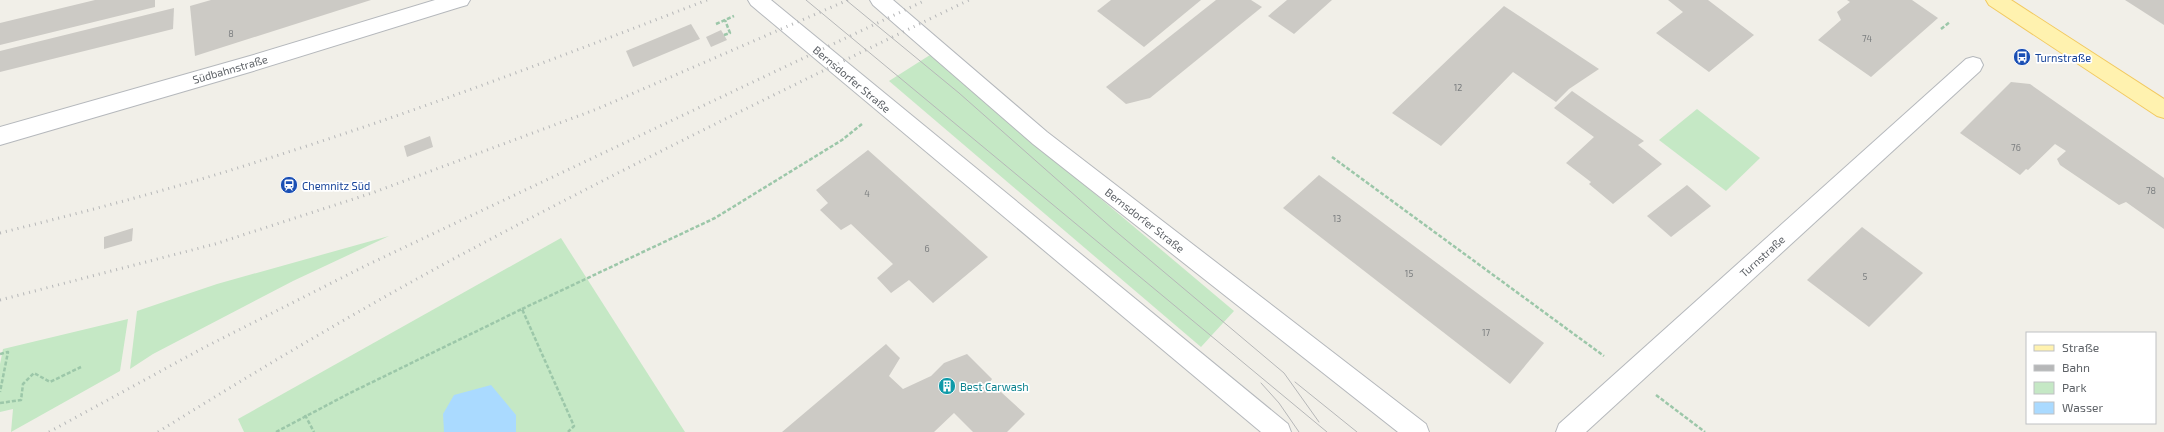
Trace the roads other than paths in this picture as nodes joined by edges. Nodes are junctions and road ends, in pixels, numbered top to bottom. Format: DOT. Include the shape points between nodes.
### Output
graph roads {
  1 [pos="460,0"];
  2 [pos="758,0"];
  3 [pos="880,0"];
  4 [pos="1996,0"];
  5 [pos="1973,65"];
  6 [pos="2164,110"];
  7 [pos="0,136"];
  8 [pos="1279,432"];
  9 [pos="1417,432"];
  10 [pos="1568,432"];
  1 -- 7 [label="street, Südbahnstraße"];
  2 -- 8 [label="street, Bernsdorfer Straße"];
  3 -- 9 [label="street, Bernsdorfer Straße" via="1040,138"];
  4 -- 6 [label="main road"];
  5 -- 10 [label="street, Turnstraße"];
}
